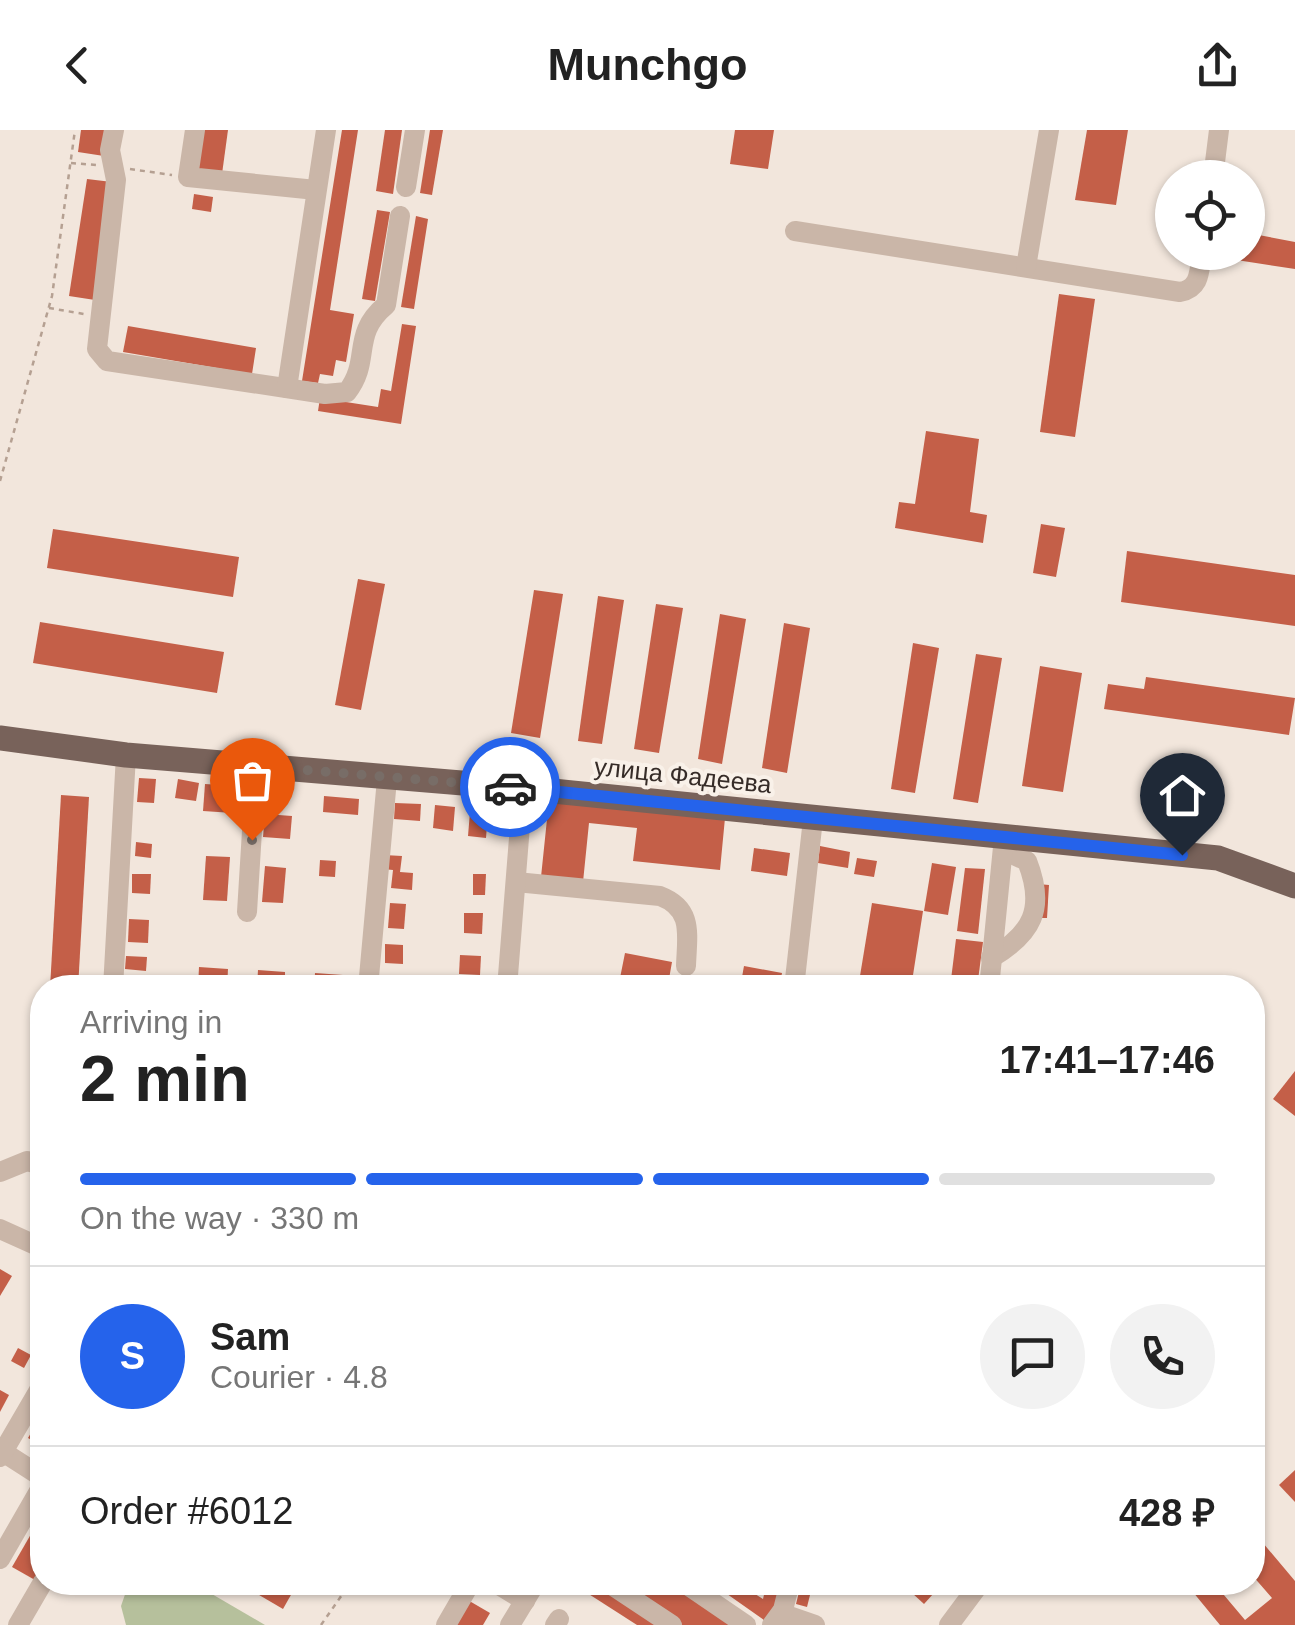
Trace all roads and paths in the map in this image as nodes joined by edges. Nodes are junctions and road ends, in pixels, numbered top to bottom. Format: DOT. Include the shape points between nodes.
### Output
graph roads {
  1 [pos="76,130"];
  2 [pos="114,130"];
  3 [pos="195,130"];
  4 [pos="326,130"];
  5 [pos="415,130"];
  6 [pos="1048,130"];
  7 [pos="1219,130"];
  8 [pos="1215,160"];
  9 [pos="71,163"];
  10 [pos="120,168"];
  11 [pos="188,177"];
  12 [pos="406,187"];
  13 [pos="316,190"];
  14 [pos="400,216"];
  15 [pos="795,231"];
  16 [pos="1026,267"];
  17 [pos="1200,270"];
  18 [pos="49,308"];
  19 [pos="101,316"];
  20 [pos="287,388"];
  21 [pos="0,481"];
  22 [pos="0,738"];
  23 [pos="126,755"];
  24 [pos="256,766"];
  25 [pos="387,779"];
  26 [pos="522,788"];
  27 [pos="814,819"];
  28 [pos="1003,843"];
  29 [pos="516,882"];
  30 [pos="1295,886"];
  31 [pos="247,912"];
  32 [pos="991,958"];
  33 [pos="686,966"];
  34 [pos="114,975"];
  35 [pos="369,975"];
  36 [pos="508,975"];
  37 [pos="796,975"];
  38 [pos="990,975"];
  39 [pos="30,1162"];
  40 [pos="0,1172"];
  41 [pos="0,1228"];
  42 [pos="30,1242"];
  43 [pos="30,1406"];
  44 [pos="2,1454"];
  45 [pos="30,1470"];
  46 [pos="30,1504"];
  47 [pos="3,1545"];
  48 [pos="35,1595"];
  49 [pos="342,1595"];
  50 [pos="463,1595"];
  51 [pos="529,1595"];
  52 [pos="627,1595"];
  53 [pos="702,1595"];
  54 [pos="787,1595"];
  55 [pos="971,1595"];
  56 [pos="773,1624"];
  57 [pos="18,1625"];
  58 [pos="322,1625"];
  59 [pos="446,1625"];
  60 [pos="510,1625"];
  61 [pos="672,1625"];
  62 [pos="746,1625"];
  63 [pos="815,1625"];
  64 [pos="949,1625"];
  1 -- 9 [label="path"];
  2 -- 10 [label="street"];
  3 -- 11 [label="street"];
  4 -- 13 [label="street"];
  5 -- 12 [label="street"];
  6 -- 16 [label="street"];
  7 -- 8 [label="street"];
  9 -- 10 [label="path"];
  9 -- 18 [label="path"];
  10 -- 11 [label="path"];
  10 -- 19 [label="street"];
  11 -- 13 [label="street"];
  13 -- 20 [label="street"];
  14 -- 20 [label="street" via="386,305 368,320 348,392"];
  15 -- 16 [label="street"];
  16 -- 17 [label="street" via="1180,292 1191,290"];
  18 -- 19 [label="path"];
  18 -- 21 [label="path"];
  19 -- 20 [label="street" via="97,350 106,361"];
  22 -- 23 [label="main road, улица Фадеева"];
  23 -- 24 [label="main road, улица Фадеева"];
  23 -- 34 [label="street"];
  24 -- 25 [label="main road, улица Фадеева"];
  24 -- 31 [label="street"];
  25 -- 26 [label="main road, улица Фадеева"];
  25 -- 35 [label="street"];
  26 -- 27 [label="main road, улица Фадеева"];
  26 -- 29 [label="street"];
  27 -- 28 [label="main road, улица Фадеева"];
  27 -- 37 [label="street"];
  28 -- 30 [label="main road, улица Фадеева" via="1218,858"];
  28 -- 32 [label="street"];
  28 -- 32 [label="street" via="1027,861 1035,887 1033,914 1018,942"];
  29 -- 33 [label="street" via="674,902 687,920"];
  29 -- 36 [label="street"];
  32 -- 38 [label="street"];
  39 -- 40 [label="street"];
  41 -- 42 [label="street"];
  43 -- 44 [label="street"];
  44 -- 45 [label="street"];
  46 -- 47 [label="street"];
  48 -- 57 [label="street"];
  49 -- 58 [label="path"];
  50 -- 59 [label="street"];
  51 -- 60 [label="street"];
  52 -- 61 [label="street"];
  53 -- 62 [label="street"];
  54 -- 56 [label="street"];
  55 -- 64 [label="street"];
  56 -- 63 [label="street" via="789,1616"];
}
